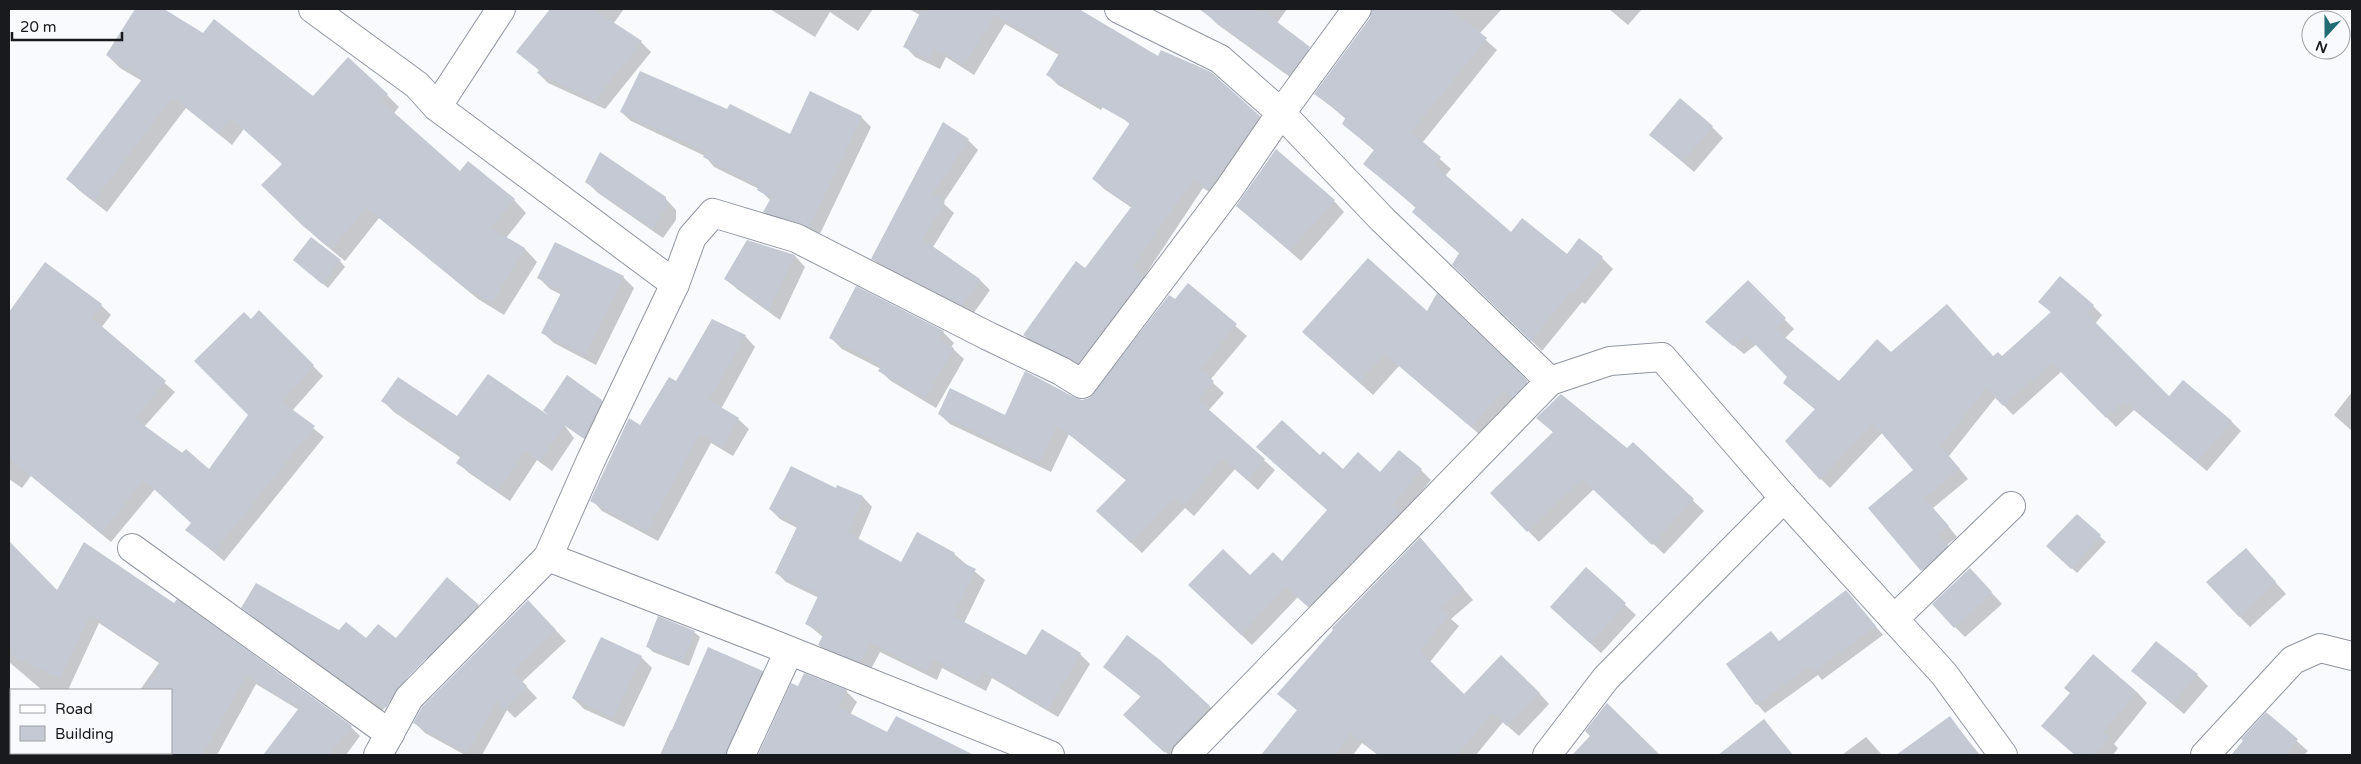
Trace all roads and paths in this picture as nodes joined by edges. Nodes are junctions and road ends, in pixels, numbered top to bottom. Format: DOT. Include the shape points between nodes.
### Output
graph roads {
  1 [pos="313,9"];
  2 [pos="501,9"];
  3 [pos="1119,9"];
  4 [pos="1357,9"];
  5 [pos="437,107"];
  6 [pos="1281,113"];
  7 [pos="675,284"];
  8 [pos="1550,381"];
  9 [pos="1784,498"];
  10 [pos="2011,506"];
  11 [pos="132,548"];
  12 [pos="548,557"];
  13 [pos="1894,619"];
  14 [pos="789,650"];
  15 [pos="2352,656"];
  16 [pos="384,745"];
  17 [pos="741,755"];
  18 [pos="1050,755"];
  19 [pos="1186,755"];
  20 [pos="1547,755"];
  21 [pos="2003,755"];
  22 [pos="2205,755"];
  1 -- 5 [label="street" via="417,84"];
  2 -- 5 [label="street"];
  3 -- 6 [label="street" via="1220,59"];
  4 -- 6 [label="street"];
  5 -- 7 [label="street"];
  6 -- 7 [label="street" via="1229,189 1082,384 1061,370 796,238 713,213 692,237"];
  6 -- 8 [label="street" via="1382,219"];
  7 -- 12 [label="street"];
  8 -- 9 [label="street" via="1610,361 1662,357"];
  8 -- 19 [label="street"];
  9 -- 13 [label="street"];
  9 -- 20 [label="street" via="1606,678"];
  10 -- 13 [label="street"];
  11 -- 16 [label="street"];
  12 -- 14 [label="street"];
  12 -- 16 [label="street" via="409,698"];
  13 -- 21 [label="street" via="1944,674"];
  14 -- 17 [label="street"];
  14 -- 18 [label="street"];
  15 -- 22 [label="street" via="2320,648 2293,660"];
}
